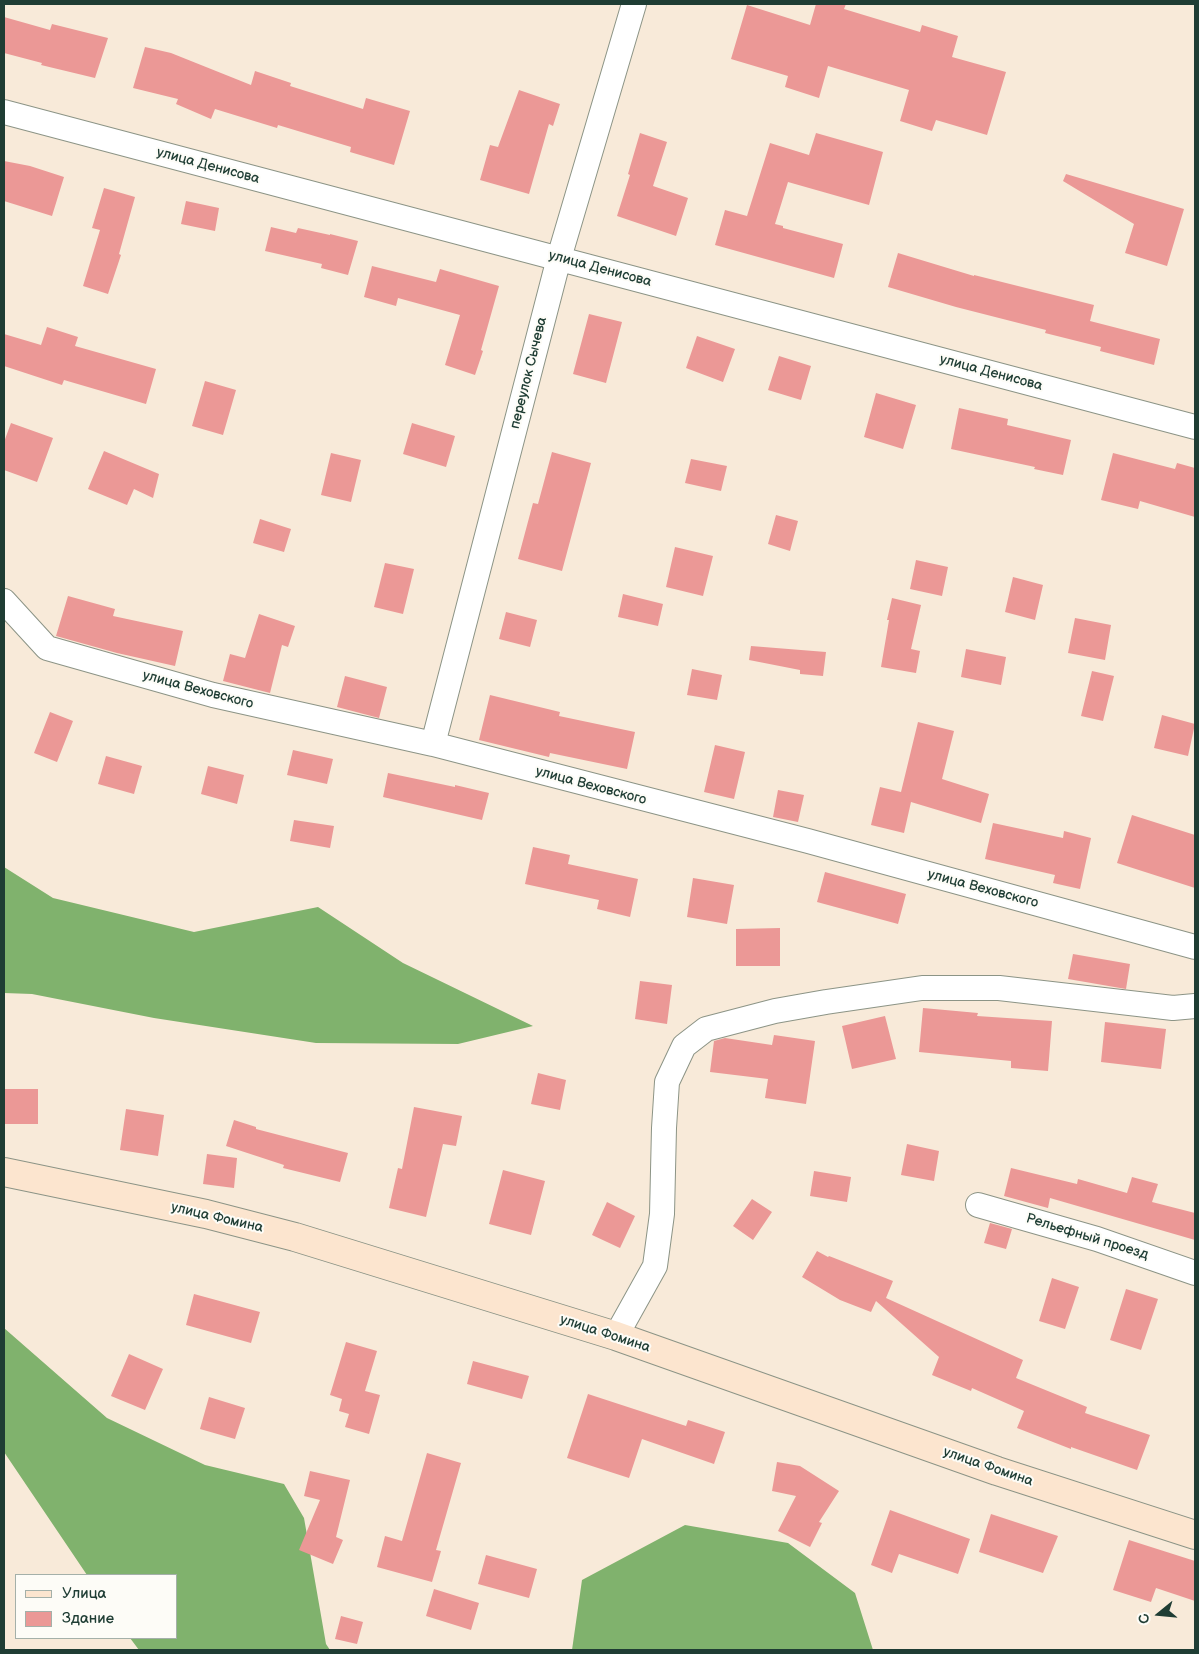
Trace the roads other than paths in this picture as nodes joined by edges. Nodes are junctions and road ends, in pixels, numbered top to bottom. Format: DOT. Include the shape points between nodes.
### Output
graph roads {
  1 [pos="634,4"];
  2 [pos="4,112"];
  3 [pos="559,258"];
  4 [pos="1195,427"];
  5 [pos="4,601"];
  6 [pos="433,744"];
  7 [pos="1195,947"];
  8 [pos="1195,1006"];
  9 [pos="4,1172"];
  10 [pos="978,1204"];
  11 [pos="1195,1273"];
  12 [pos="616,1336"];
  13 [pos="1195,1535"];
  1 -- 3 [label="street, переулок Сычева"];
  2 -- 3 [label="street, улица Денисова"];
  3 -- 4 [label="street, улица Денисова"];
  3 -- 6 [label="street, переулок Сычева"];
  5 -- 6 [label="street, улица Веховского" via="47,648 213,696"];
  6 -- 7 [label="street, улица Веховского" via="808,841"];
  8 -- 12 [label="street" via="1173,1008 999,988 922,988 809,1005 742,1018 706,1029 684,1046 667,1082 662,1214 656,1266"];
  9 -- 12 [label="street, улица Фомина" via="206,1214 295,1237"];
  10 -- 11 [label="street, Рельефный проезд" via="1097,1238"];
  12 -- 13 [label="street, улица Фомина" via="997,1471"];
}
